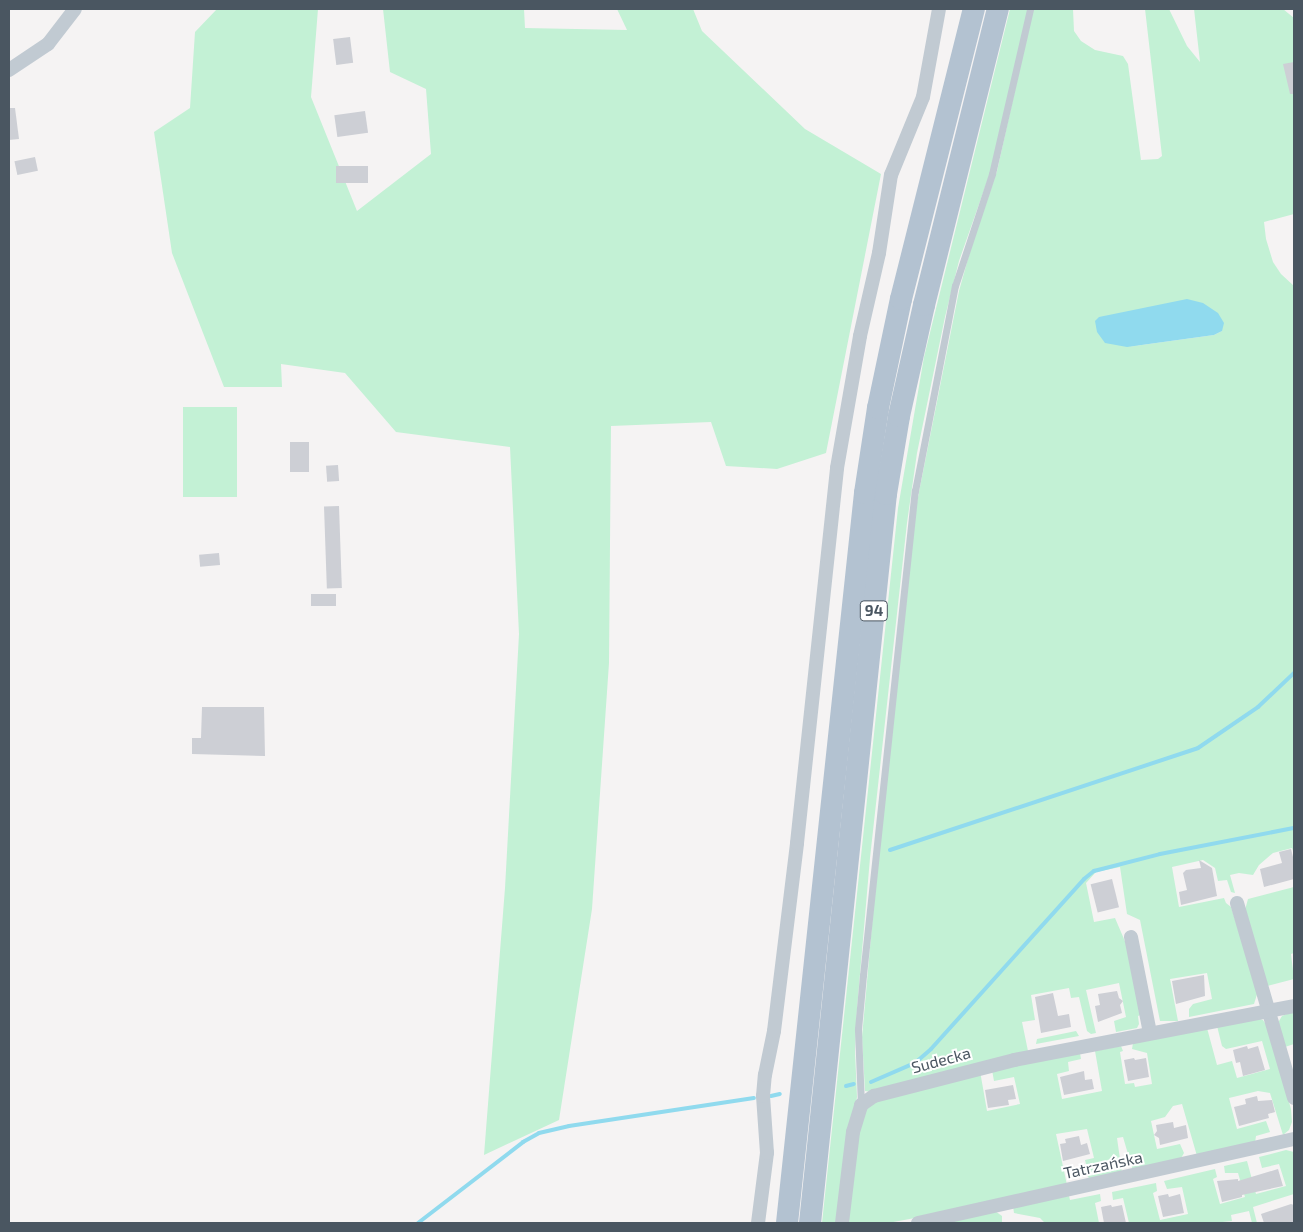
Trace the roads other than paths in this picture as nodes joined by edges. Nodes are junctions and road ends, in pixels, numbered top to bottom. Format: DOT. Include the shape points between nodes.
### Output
graph roads {
  1 [pos="75,9"];
  2 [pos="939,9"];
  3 [pos="974,9"];
  4 [pos="998,9"];
  5 [pos="1030,9"];
  6 [pos="9,70"];
  7 [pos="1237,903"];
  8 [pos="1131,937"];
  9 [pos="1294,1006"];
  10 [pos="1270,1012"];
  11 [pos="1150,1033"];
  12 [pos="1294,1098"];
  13 [pos="861,1105"];
  14 [pos="1294,1139"];
  15 [pos="758,1223"];
  16 [pos="787,1223"];
  17 [pos="810,1223"];
  18 [pos="842,1223"];
  19 [pos="918,1223"];
  1 -- 6 [label="street" via="48,44"];
  2 -- 15 [label="street" via="923,97 892,175 837,468 797,843 774,1031 765,1075 763,1096 767,1153"];
  3 -- 16 [label="main road, 94" via="904,290 876,418 865,493"];
  4 -- 17 [label="main road, 94" via="922,314 899,416 888,484"];
  5 -- 13 [label="lane" via="992,174 956,286 915,491 858,1029"];
  7 -- 10 [label="street"];
  8 -- 11 [label="street"];
  9 -- 10 [label="street, Sudecka"];
  10 -- 11 [label="street, Sudecka"];
  10 -- 12 [label="street"];
  11 -- 13 [label="street, Sudecka" via="962,1072 874,1096"];
  13 -- 18 [label="street" via="853,1132"];
  14 -- 19 [label="street, Tatrzańska"];
}
